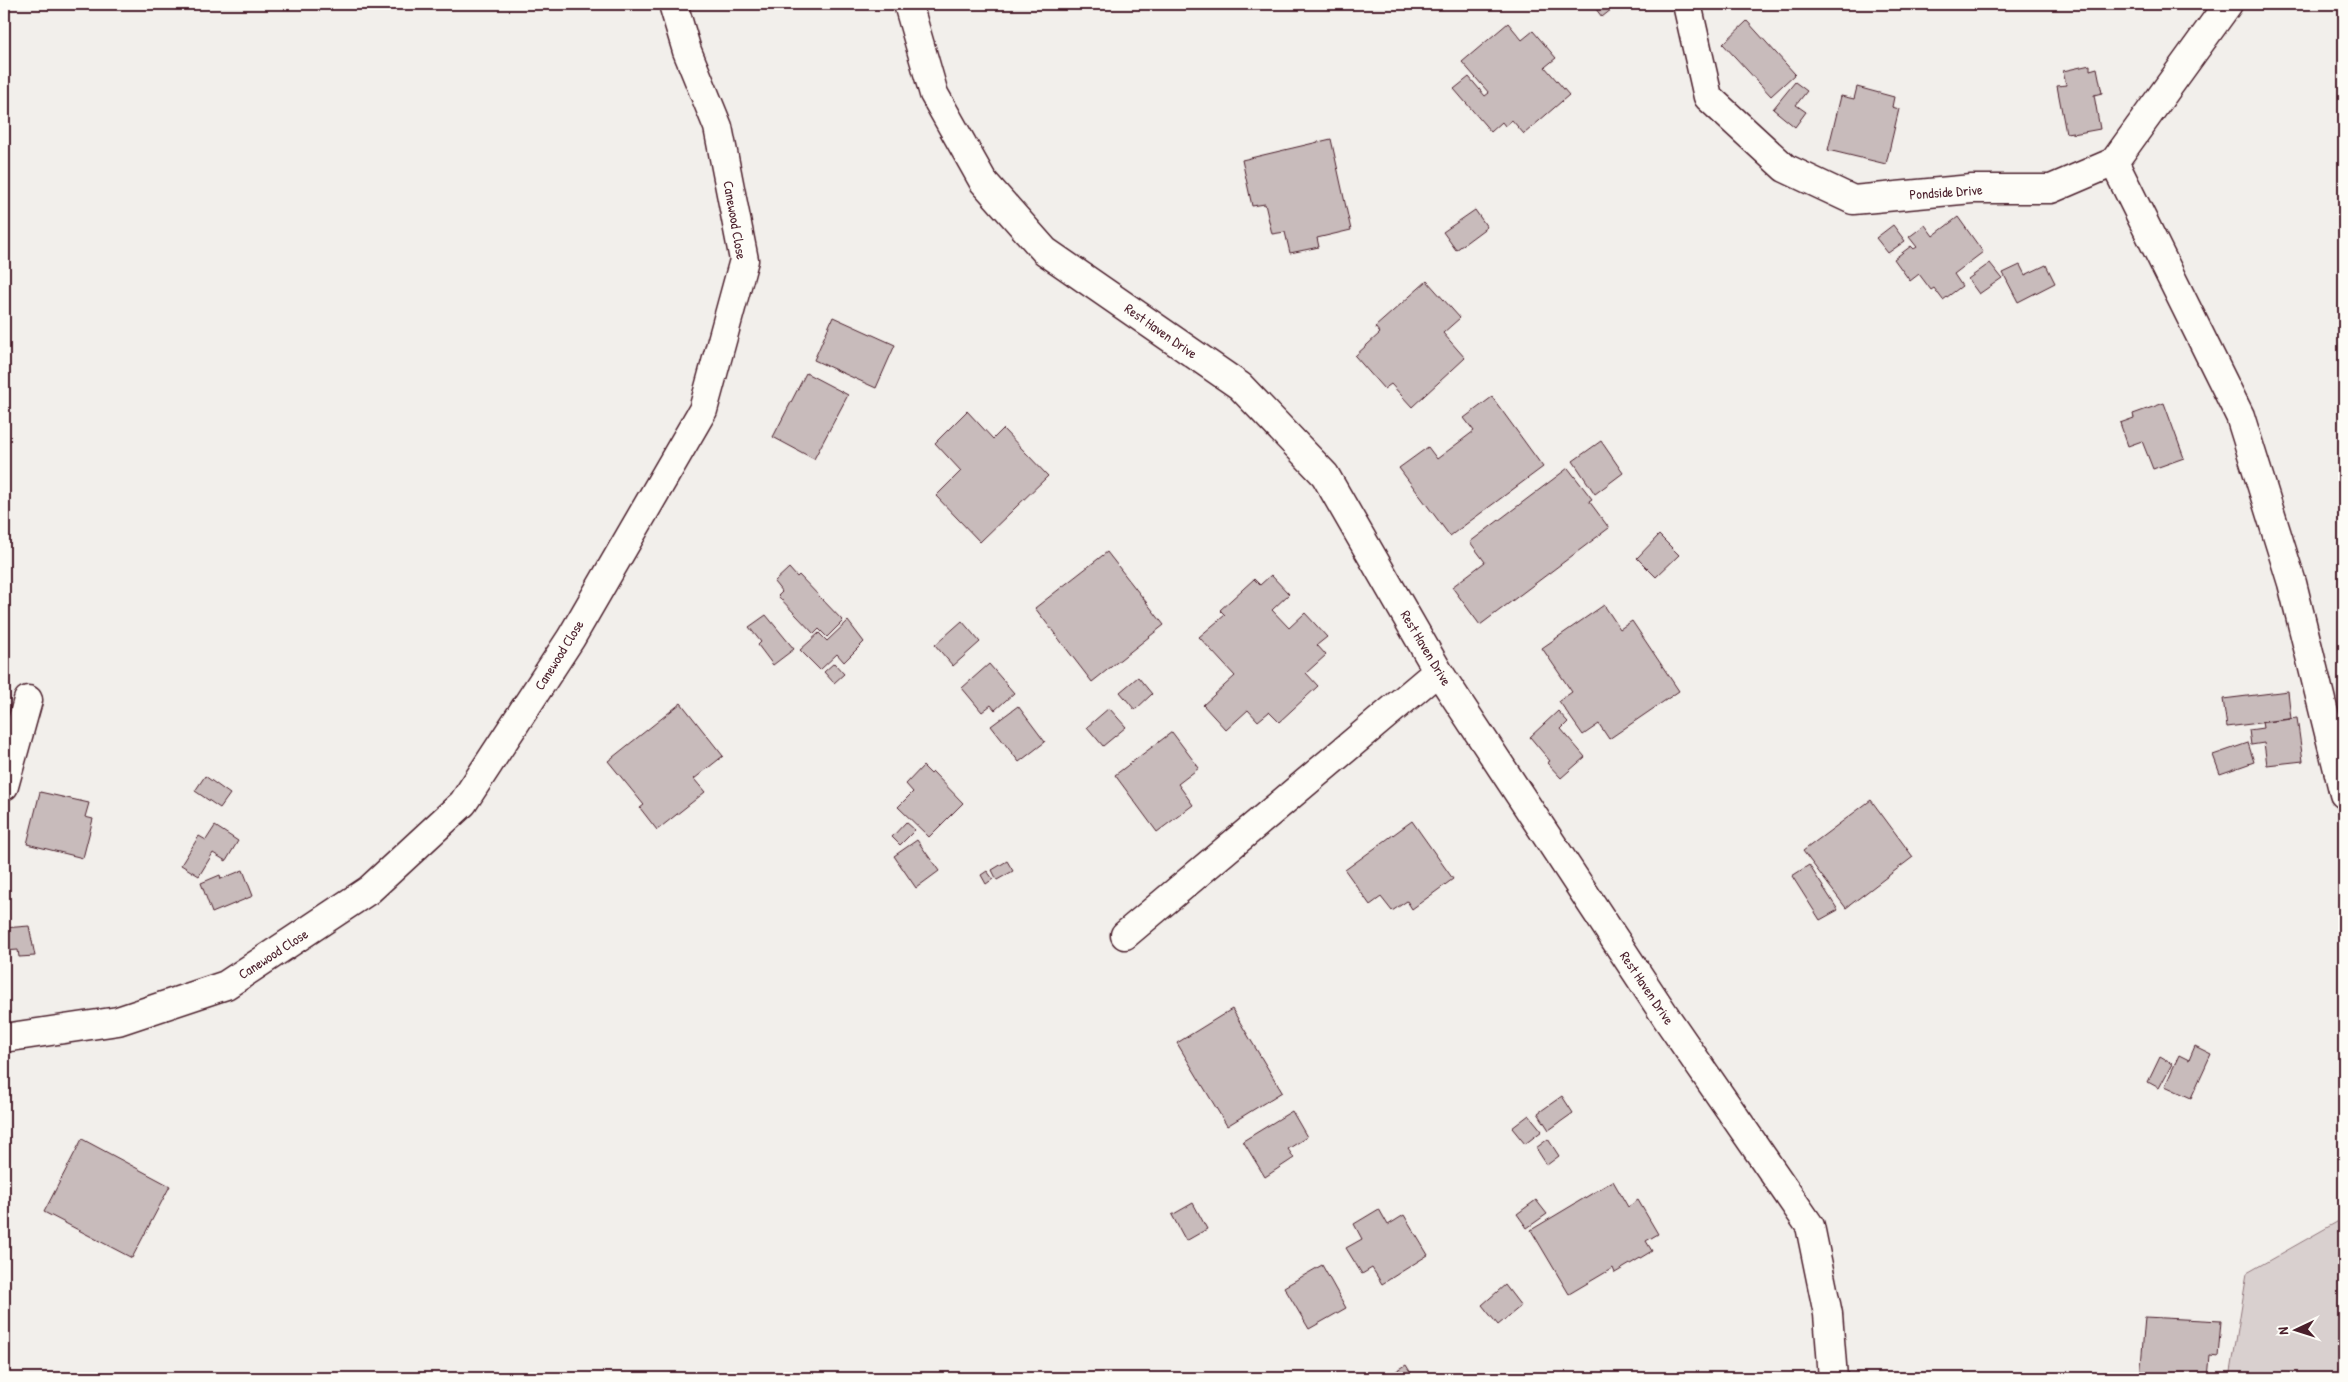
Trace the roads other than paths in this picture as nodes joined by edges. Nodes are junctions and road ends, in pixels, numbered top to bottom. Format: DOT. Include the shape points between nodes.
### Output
graph roads {
  1 [pos="674,4"];
  2 [pos="908,4"];
  3 [pos="1687,4"];
  4 [pos="2228,4"];
  5 [pos="2114,162"];
  6 [pos="1438,671"];
  7 [pos="28,700"];
  8 [pos="4,786"];
  9 [pos="2344,794"];
  10 [pos="1125,935"];
  11 [pos="5,1041"];
  12 [pos="1833,1378"];
  1 -- 11 [label="street, Canewood Close" via="687,51 718,127 744,260 703,410 572,638 463,803 369,890 226,985 118,1021"];
  2 -- 6 [label="street, Rest Haven Drive" via="934,94 983,182 1045,251 1240,386 1325,475"];
  3 -- 5 [label="street, Pondside Drive" via="1708,97 1785,168 1853,200 1972,188 2051,189"];
  4 -- 5 [label="street"];
  5 -- 9 [label="street" via="2240,416 2292,583"];
  6 -- 10 [label="street"];
  6 -- 12 [label="street, Rest Haven Drive" via="1668,1020 1810,1226 1828,1314"];
  7 -- 8 [label="street"];
}
